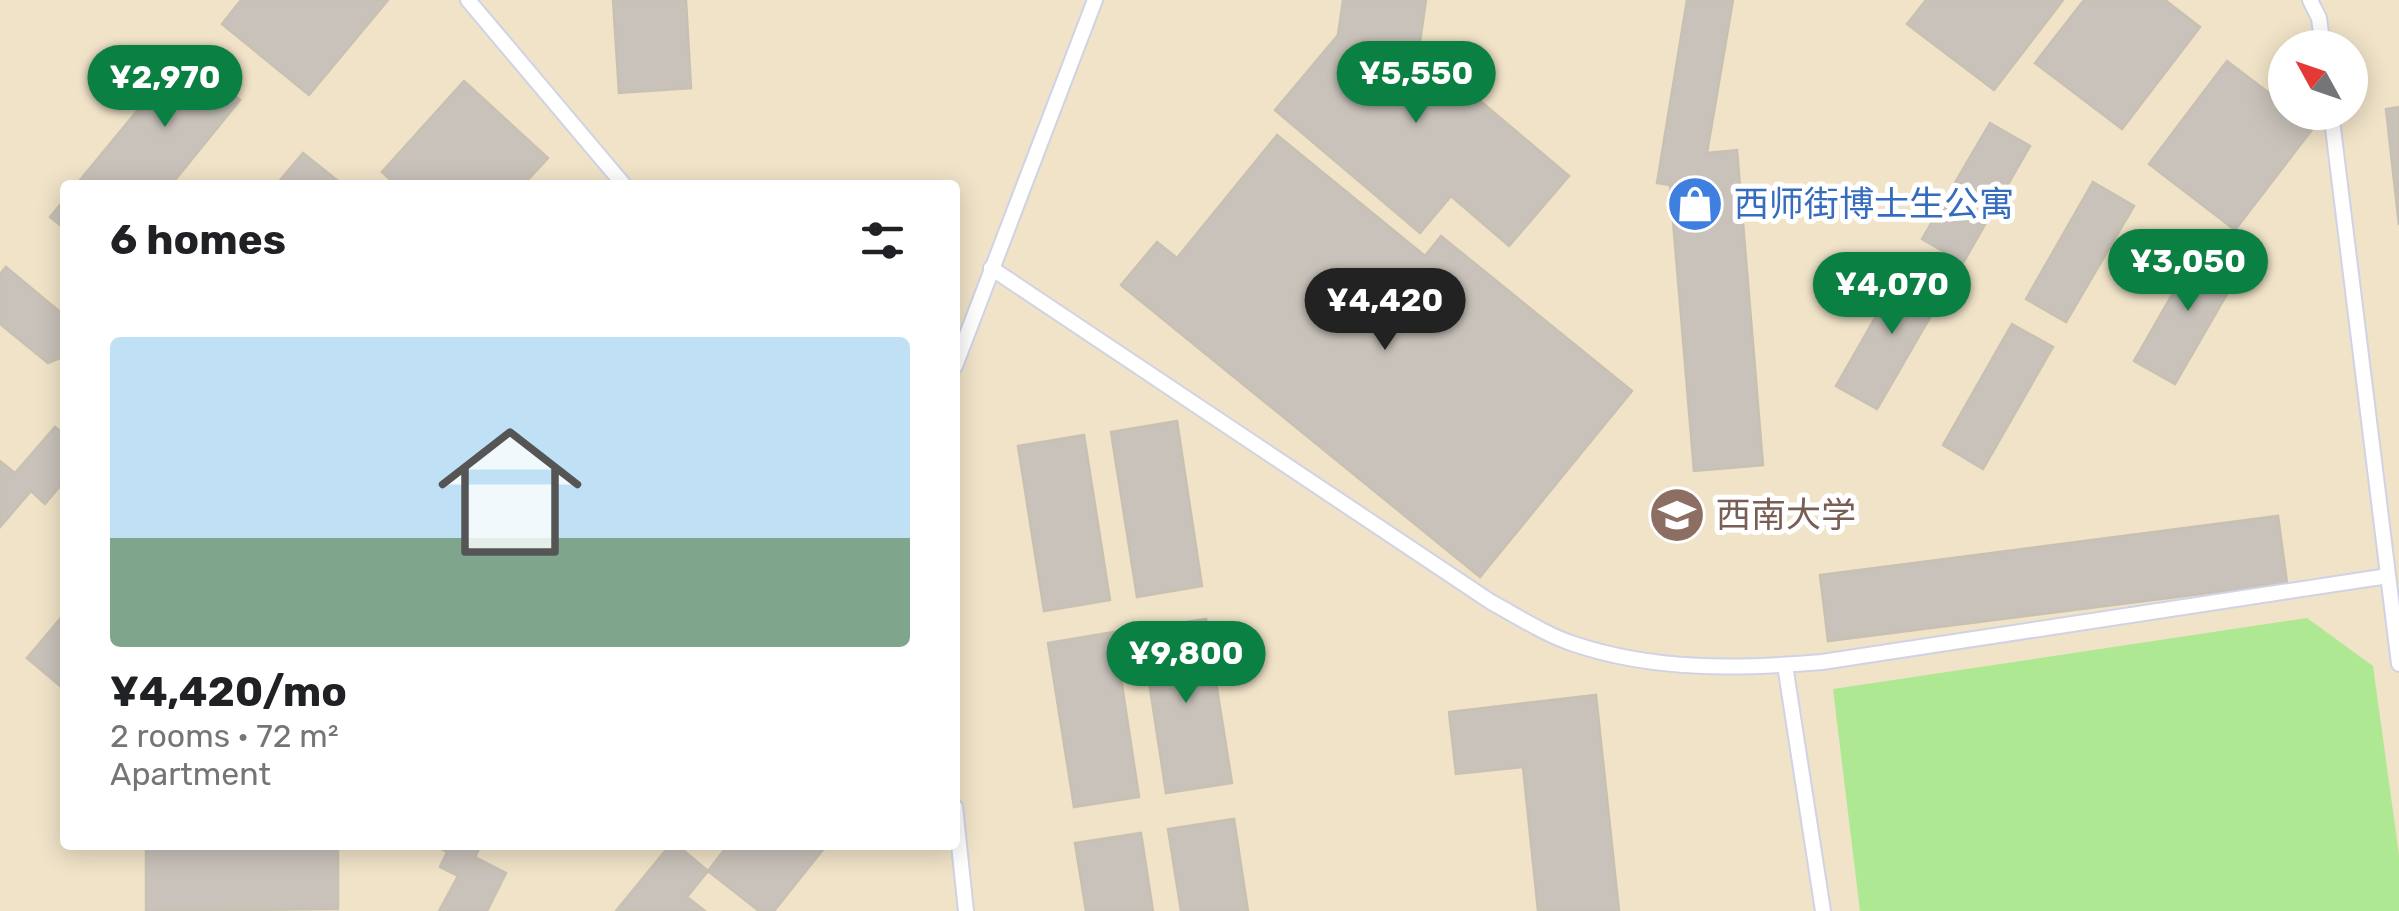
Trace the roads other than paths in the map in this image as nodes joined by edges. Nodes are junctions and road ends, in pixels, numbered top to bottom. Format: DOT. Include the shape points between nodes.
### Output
graph roads {
  1 [pos="468,0"];
  2 [pos="1095,0"];
  3 [pos="2310,0"];
  4 [pos="2321,30"];
  5 [pos="2333,130"];
  6 [pos="620,180"];
  7 [pos="991,268"];
  8 [pos="960,352"];
  9 [pos="2388,576"];
  10 [pos="2399,664"];
  11 [pos="1786,665"];
  12 [pos="960,850"];
  13 [pos="966,911"];
  14 [pos="1822,911"];
  1 -- 6 [label="lane"];
  2 -- 7 [label="lane"];
  3 -- 4 [label="lane"];
  5 -- 9 [label="lane"];
  7 -- 8 [label="lane"];
  7 -- 11 [label="lane" via="1490,602 1573,644 1663,664"];
  9 -- 10 [label="lane"];
  9 -- 11 [label="lane"];
  11 -- 14 [label="lane"];
  12 -- 13 [label="lane"];
}
